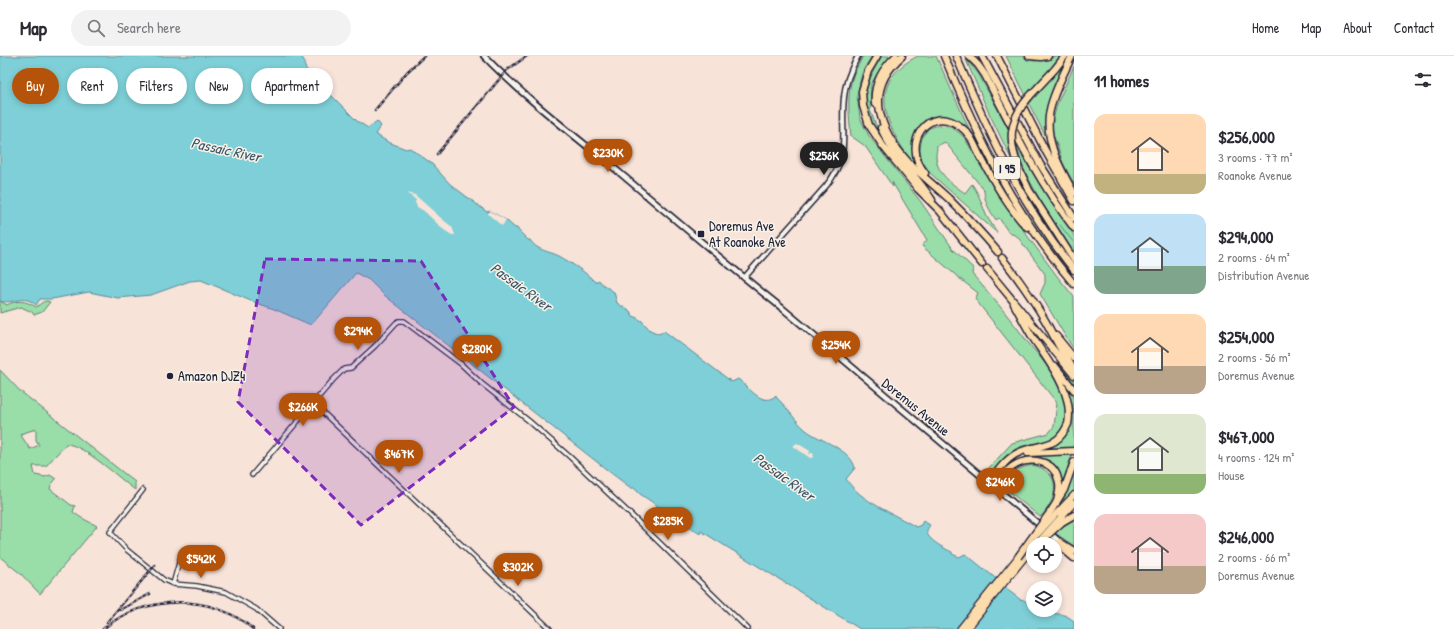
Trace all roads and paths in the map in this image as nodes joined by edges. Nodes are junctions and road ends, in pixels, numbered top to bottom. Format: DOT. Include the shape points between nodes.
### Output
graph roads {
  1 [pos="484,56"];
  2 [pos="858,56"];
  3 [pos="877,56"];
  4 [pos="896,56"];
  5 [pos="902,56"];
  6 [pos="907,56"];
  7 [pos="944,56"];
  8 [pos="956,56"];
  9 [pos="969,56"];
  10 [pos="982,56"];
  11 [pos="997,56"];
  12 [pos="1029,56"];
  13 [pos="1048,56"];
  14 [pos="1065,56"];
  15 [pos="1072,56"];
  16 [pos="891,68"];
  17 [pos="933,184"];
  18 [pos="1074,193"];
  19 [pos="1074,201"];
  20 [pos="940,211"];
  21 [pos="1074,218"];
  22 [pos="1074,228"];
  23 [pos="1039,240"];
  24 [pos="998,252"];
  25 [pos="1002,258"];
  26 [pos="1074,260"];
  27 [pos="982,264"];
  28 [pos="987,269"];
  29 [pos="1074,270"];
  30 [pos="744,278"];
  31 [pos="1074,284"];
  32 [pos="1014,304"];
  33 [pos="1047,324"];
  34 [pos="1043,353"];
  35 [pos="1074,357"];
  36 [pos="1074,369"];
  37 [pos="1074,375"];
  38 [pos="1074,390"];
  39 [pos="313,403"];
  40 [pos="1074,451"];
  41 [pos="1010,458"];
  42 [pos="1073,464"];
  43 [pos="252,475"];
  44 [pos="991,483"];
  45 [pos="143,490"];
  46 [pos="1074,495"];
  47 [pos="1074,503"];
  48 [pos="1056,504"];
  49 [pos="1074,515"];
  50 [pos="1057,516"];
  51 [pos="1042,537"];
  52 [pos="1054,537"];
  53 [pos="1062,543"];
  54 [pos="1062,545"];
  55 [pos="1074,550"];
  56 [pos="1026,555"];
  57 [pos="1018,557"];
  58 [pos="1074,558"];
  59 [pos="180,559"];
  60 [pos="173,584"];
  61 [pos="279,629"];
  62 [pos="550,629"];
  63 [pos="748,629"];
  64 [pos="960,629"];
  65 [pos="967,629"];
  1 -- 30 [label="main road, Doremus Avenue" via="520,90"];
  2 -- 30 [label="street" via="845,88 844,145 837,170 826,186"];
  3 -- 20 [label="highway" via="868,71 862,91 867,120 891,156"];
  4 -- 20 [label="highway" via="877,82 874,98 876,113 891,146 923,185"];
  5 -- 16 [label="highway"];
  6 -- 16 [label="highway"];
  7 -- 23 [label="highway, I 95" via="994,166"];
  8 -- 29 [label="highway, I 95" via="1013,180 1043,228"];
  9 -- 22 [label="highway" via="985,75 1015,135"];
  10 -- 21 [label="highway, I 95" via="1040,164"];
  11 -- 19 [label="highway"];
  12 -- 13 [label="highway"];
  14 -- 26 [label="highway, bridge" via="1028,97 1016,115 1011,131 1012,148 1029,190"];
  15 -- 18 [label="highway" via="1052,102 1048,126 1057,162"];
  16 -- 17 [label="highway" via="883,81 879,95 883,122 899,150 914,168"];
  17 -- 23 [label="highway" via="918,162 915,153 916,142 927,124 948,120 959,125 968,134 1016,214"];
  17 -- 24 [label="highway"];
  20 -- 27 [label="highway"];
  23 -- 31 [label="highway, I 95"];
  25 -- 33 [label="highway" via="1025,288"];
  28 -- 32 [label="highway"];
  30 -- 44 [label="main road, Doremus Avenue"];
  32 -- 34 [label="highway"];
  32 -- 37 [label="highway"];
  33 -- 35 [label="highway"];
  33 -- 36 [label="highway" via="1059,348"];
  34 -- 38 [label="highway"];
  34 -- 41 [label="highway" via="1066,392 1070,407 1068,422 1063,433 1054,441 1018,452"];
  39 -- 43 [label="street"];
  39 -- 62 [label="street"];
  39 -- 63 [label="street" via="344,369 351,368 396,323 406,322 502,398 570,457"];
  40 -- 41 [label="highway" via="1033,452"];
  41 -- 44 [label="highway"];
  42 -- 48 [label="highway"];
  44 -- 48 [label="highway" via="1014,465 1040,461 1053,469 1058,478"];
  44 -- 52 [label="main road, Doremus Avenue"];
  45 -- 60 [label="street" via="110,532 127,550 164,580"];
  46 -- 50 [label="highway"];
  47 -- 50 [label="highway"];
  48 -- 50 [label="highway"];
  49 -- 50 [label="highway"];
  50 -- 51 [label="highway, bridge"];
  50 -- 57 [label="highway, bridge"];
  53 -- 55 [label="highway"];
  54 -- 58 [label="highway"];
  56 -- 65 [label="highway"];
  57 -- 64 [label="highway"];
  59 -- 60 [label="street"];
  60 -- 61 [label="street" via="226,592 256,609"];
}
